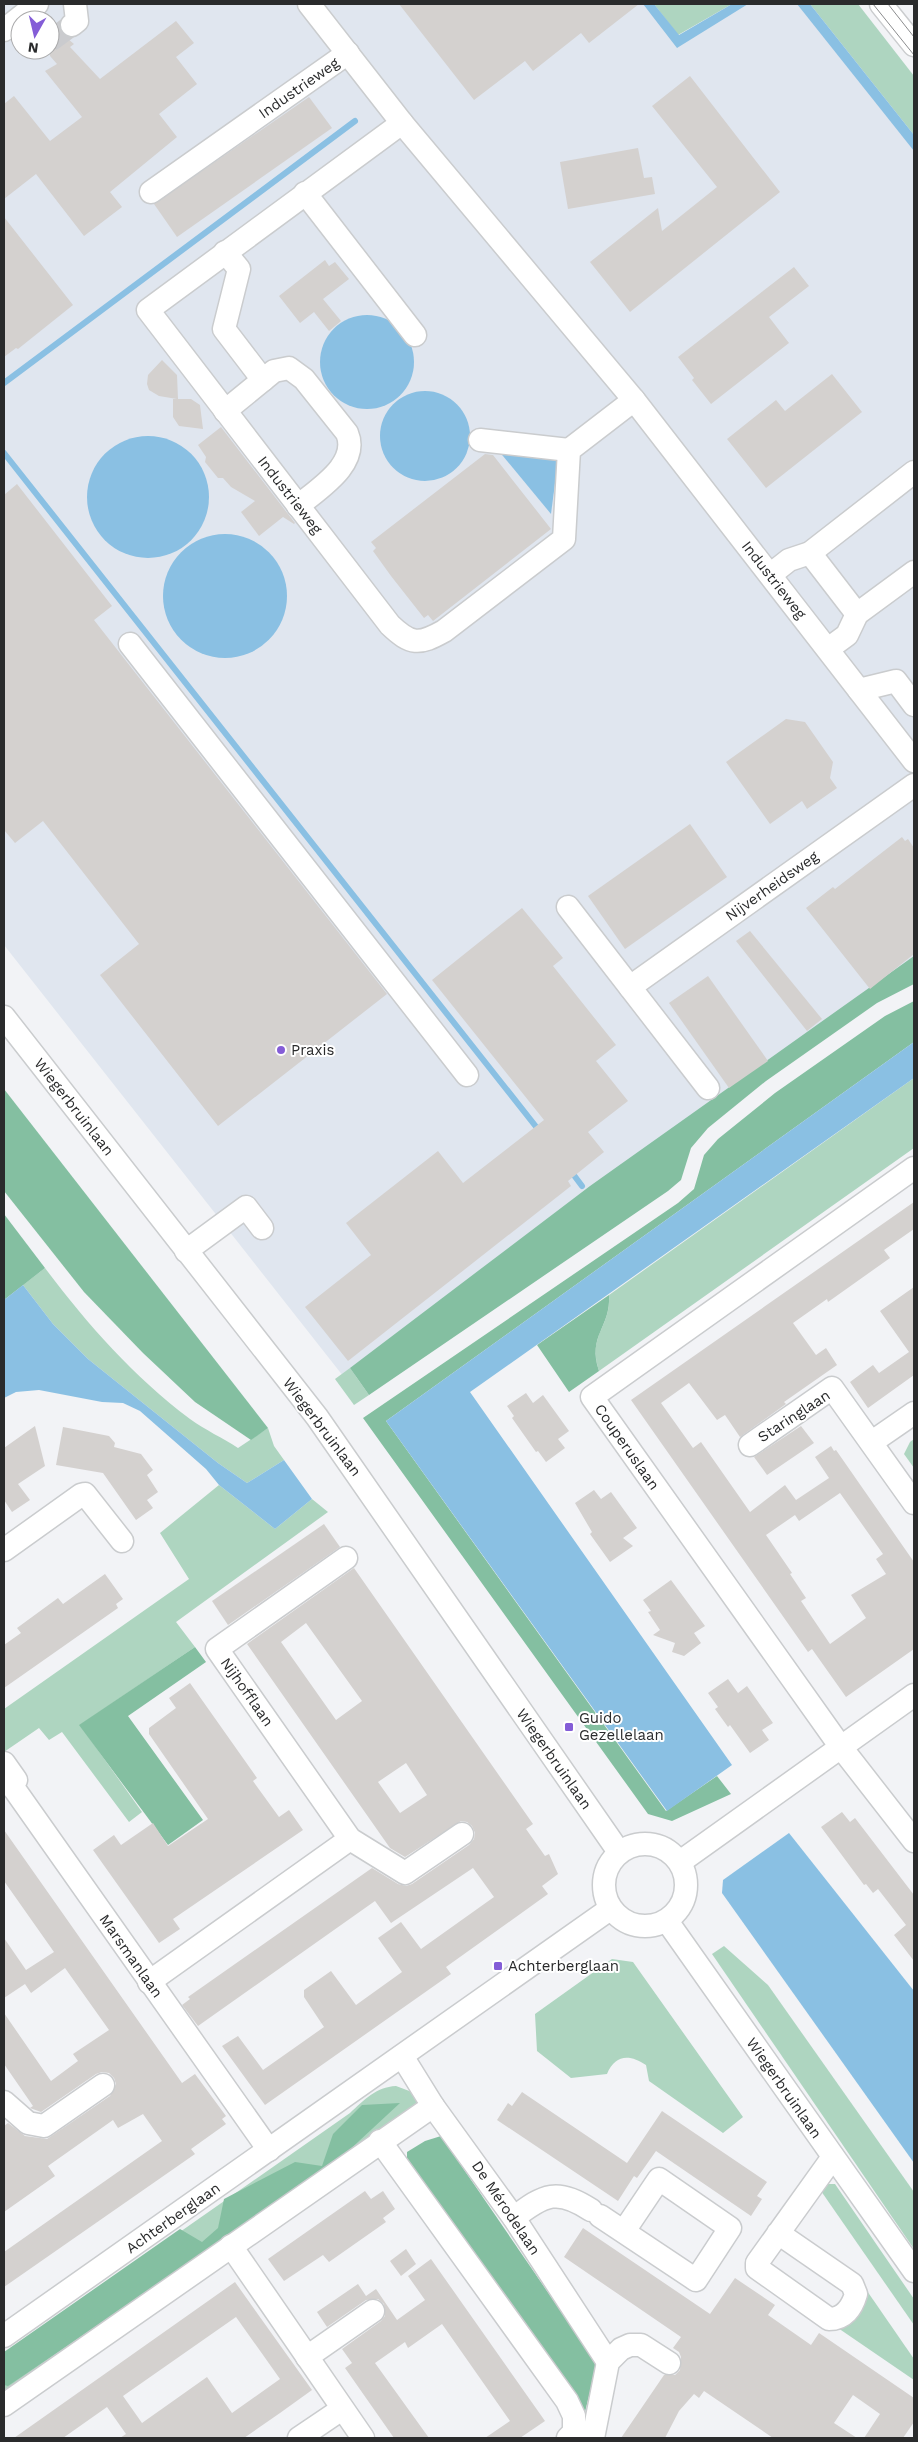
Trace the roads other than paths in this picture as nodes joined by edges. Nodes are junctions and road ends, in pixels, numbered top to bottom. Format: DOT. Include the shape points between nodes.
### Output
graph roads {
  1 [pos="309,4"];
  2 [pos="881,4"];
  3 [pos="914,45"];
  4 [pos="348,53"];
  5 [pos="402,123"];
  6 [pos="151,192"];
  7 [pos="305,193"];
  8 [pos="226,252"];
  9 [pos="415,335"];
  10 [pos="263,380"];
  11 [pos="634,400"];
  12 [pos="225,410"];
  13 [pos="480,440"];
  14 [pos="569,450"];
  15 [pos="914,472"];
  16 [pos="298,506"];
  17 [pos="810,553"];
  18 [pos="914,572"];
  19 [pos="770,575"];
  20 [pos="857,614"];
  21 [pos="130,644"];
  22 [pos="828,649"];
  23 [pos="859,690"];
  24 [pos="914,705"];
  25 [pos="914,760"];
  26 [pos="914,785"];
  27 [pos="568,907"];
  28 [pos="630,987"];
  29 [pos="4,1018"];
  30 [pos="467,1075"];
  31 [pos="708,1088"];
  32 [pos="914,1168"];
  33 [pos="262,1228"];
  34 [pos="186,1251"];
  35 [pos="914,1413"];
  36 [pos="872,1442"];
  37 [pos="750,1445"];
  38 [pos="914,1503"];
  39 [pos="122,1541"];
  40 [pos="4,1550"];
  41 [pos="346,1558"];
  42 [pos="914,1695"];
  43 [pos="840,1746"];
  44 [pos="4,1763"];
  45 [pos="462,1834"];
  46 [pos="350,1839"];
  47 [pos="914,1841"];
  48 [pos="619,1852"];
  49 [pos="680,1862"];
  50 [pos="610,1909"];
  51 [pos="667,1920"];
  52 [pos="149,1982"];
  53 [pos="402,2056"];
  54 [pos="103,2085"];
  55 [pos="4,2102"];
  56 [pos="433,2106"];
  57 [pos="380,2141"];
  58 [pos="268,2150"];
  59 [pos="833,2157"];
  60 [pos="514,2218"];
  61 [pos="624,2231"];
  62 [pos="778,2233"];
  63 [pos="231,2246"];
  64 [pos="914,2271"];
  65 [pos="373,2311"];
  66 [pos="4,2336"];
  67 [pos="307,2357"];
  68 [pos="608,2362"];
  69 [pos="669,2363"];
  70 [pos="4,2405"];
  71 [pos="342,2408"];
  72 [pos="582,2435"];
  73 [pos="298,2438"];
  74 [pos="363,2438"];
  1 -- 4 [label="street, Industrieweg"];
  2 -- 3 [label="street"];
  4 -- 5 [label="street, Industrieweg"];
  4 -- 6 [label="street, Industrieweg"];
  5 -- 7 [label="street, Industrieweg"];
  5 -- 11 [label="street, Industrieweg"];
  7 -- 8 [label="street, Industrieweg"];
  7 -- 9 [label="street"];
  8 -- 10 [label="street" via="239,269 224,330"];
  8 -- 12 [label="street, Industrieweg" via="148,310"];
  10 -- 12 [label="street"];
  10 -- 16 [label="street" via="281,368 297,372 350,440 349,452 335,475"];
  11 -- 14 [label="street"];
  11 -- 19 [label="street, Industrieweg"];
  12 -- 16 [label="street, Industrieweg"];
  13 -- 14 [label="street"];
  14 -- 16 [label="street, Industrieweg" via="564,539 444,631 420,643 402,637 390,624"];
  15 -- 17 [label="street"];
  17 -- 19 [label="street" via="789,560"];
  17 -- 20 [label="street"];
  18 -- 20 [label="street"];
  19 -- 22 [label="street, Industrieweg"];
  20 -- 22 [label="street" via="847,635"];
  21 -- 30 [label="street"];
  22 -- 23 [label="street, Industrieweg"];
  23 -- 24 [label="street" via="896,681"];
  23 -- 25 [label="street, Industrieweg"];
  26 -- 28 [label="street, Nijverheidsweg"];
  27 -- 28 [label="street"];
  28 -- 31 [label="street"];
  29 -- 34 [label="street, Wiegerbruinlaan"];
  32 -- 43 [label="street, Couperuslaan" via="592,1396"];
  33 -- 34 [label="street" via="246,1207"];
  34 -- 48 [label="street, Wiegerbruinlaan" via="350,1463"];
  35 -- 36 [label="street"];
  36 -- 37 [label="street, Staringlaan" via="832,1388"];
  36 -- 38 [label="street, Staringlaan"];
  39 -- 40 [label="street" via="86,1494"];
  41 -- 46 [label="street, Nijhofflaan" via="217,1649"];
  42 -- 43 [label="street"];
  43 -- 47 [label="street"];
  43 -- 49 [label="street"];
  44 -- 52 [label="street, Marsmanlaan" via="16,1780 10,1784"];
  45 -- 46 [label="street, Nijhofflaan" via="405,1873"];
  46 -- 52 [label="street"];
  48 -- 49 [label="street" via="634,1845 652,1844 668,1850"];
  48 -- 50 [label="street" via="610,1861 604,1879 604,1898"];
  49 -- 51 [label="street" via="686,1878 686,1894 679,1909"];
  50 -- 51 [label="street" via="622,1920 636,1926 652,1926"];
  50 -- 53 [label="street, Achterberglaan"];
  51 -- 59 [label="street, Wiegerbruinlaan"];
  52 -- 58 [label="street, Marsmanlaan"];
  53 -- 56 [label="street, De Mérodelaan"];
  53 -- 58 [label="street, Achterberglaan"];
  54 -- 55 [label="street" via="44,2126 28,2123"];
  56 -- 57 [label="street"];
  56 -- 60 [label="street, De Mérodelaan"];
  57 -- 63 [label="street"];
  57 -- 72 [label="street" via="567,2401"];
  58 -- 66 [label="street, Achterberglaan"];
  59 -- 62 [label="street"];
  59 -- 64 [label="street, Wiegerbruinlaan"];
  60 -- 61 [label="street" via="533,2203 559,2195 574,2199"];
  60 -- 68 [label="street, De Mérodelaan"];
  61 -- 61 [label="street" via="696,2280 730,2228 659,2179"];
  63 -- 67 [label="street"];
  63 -- 70 [label="street"];
  65 -- 67 [label="street"];
  67 -- 71 [label="street"];
  68 -- 69 [label="street" via="621,2349 641,2345"];
  68 -- 72 [label="street"];
  71 -- 73 [label="street"];
  71 -- 74 [label="street"];
}
